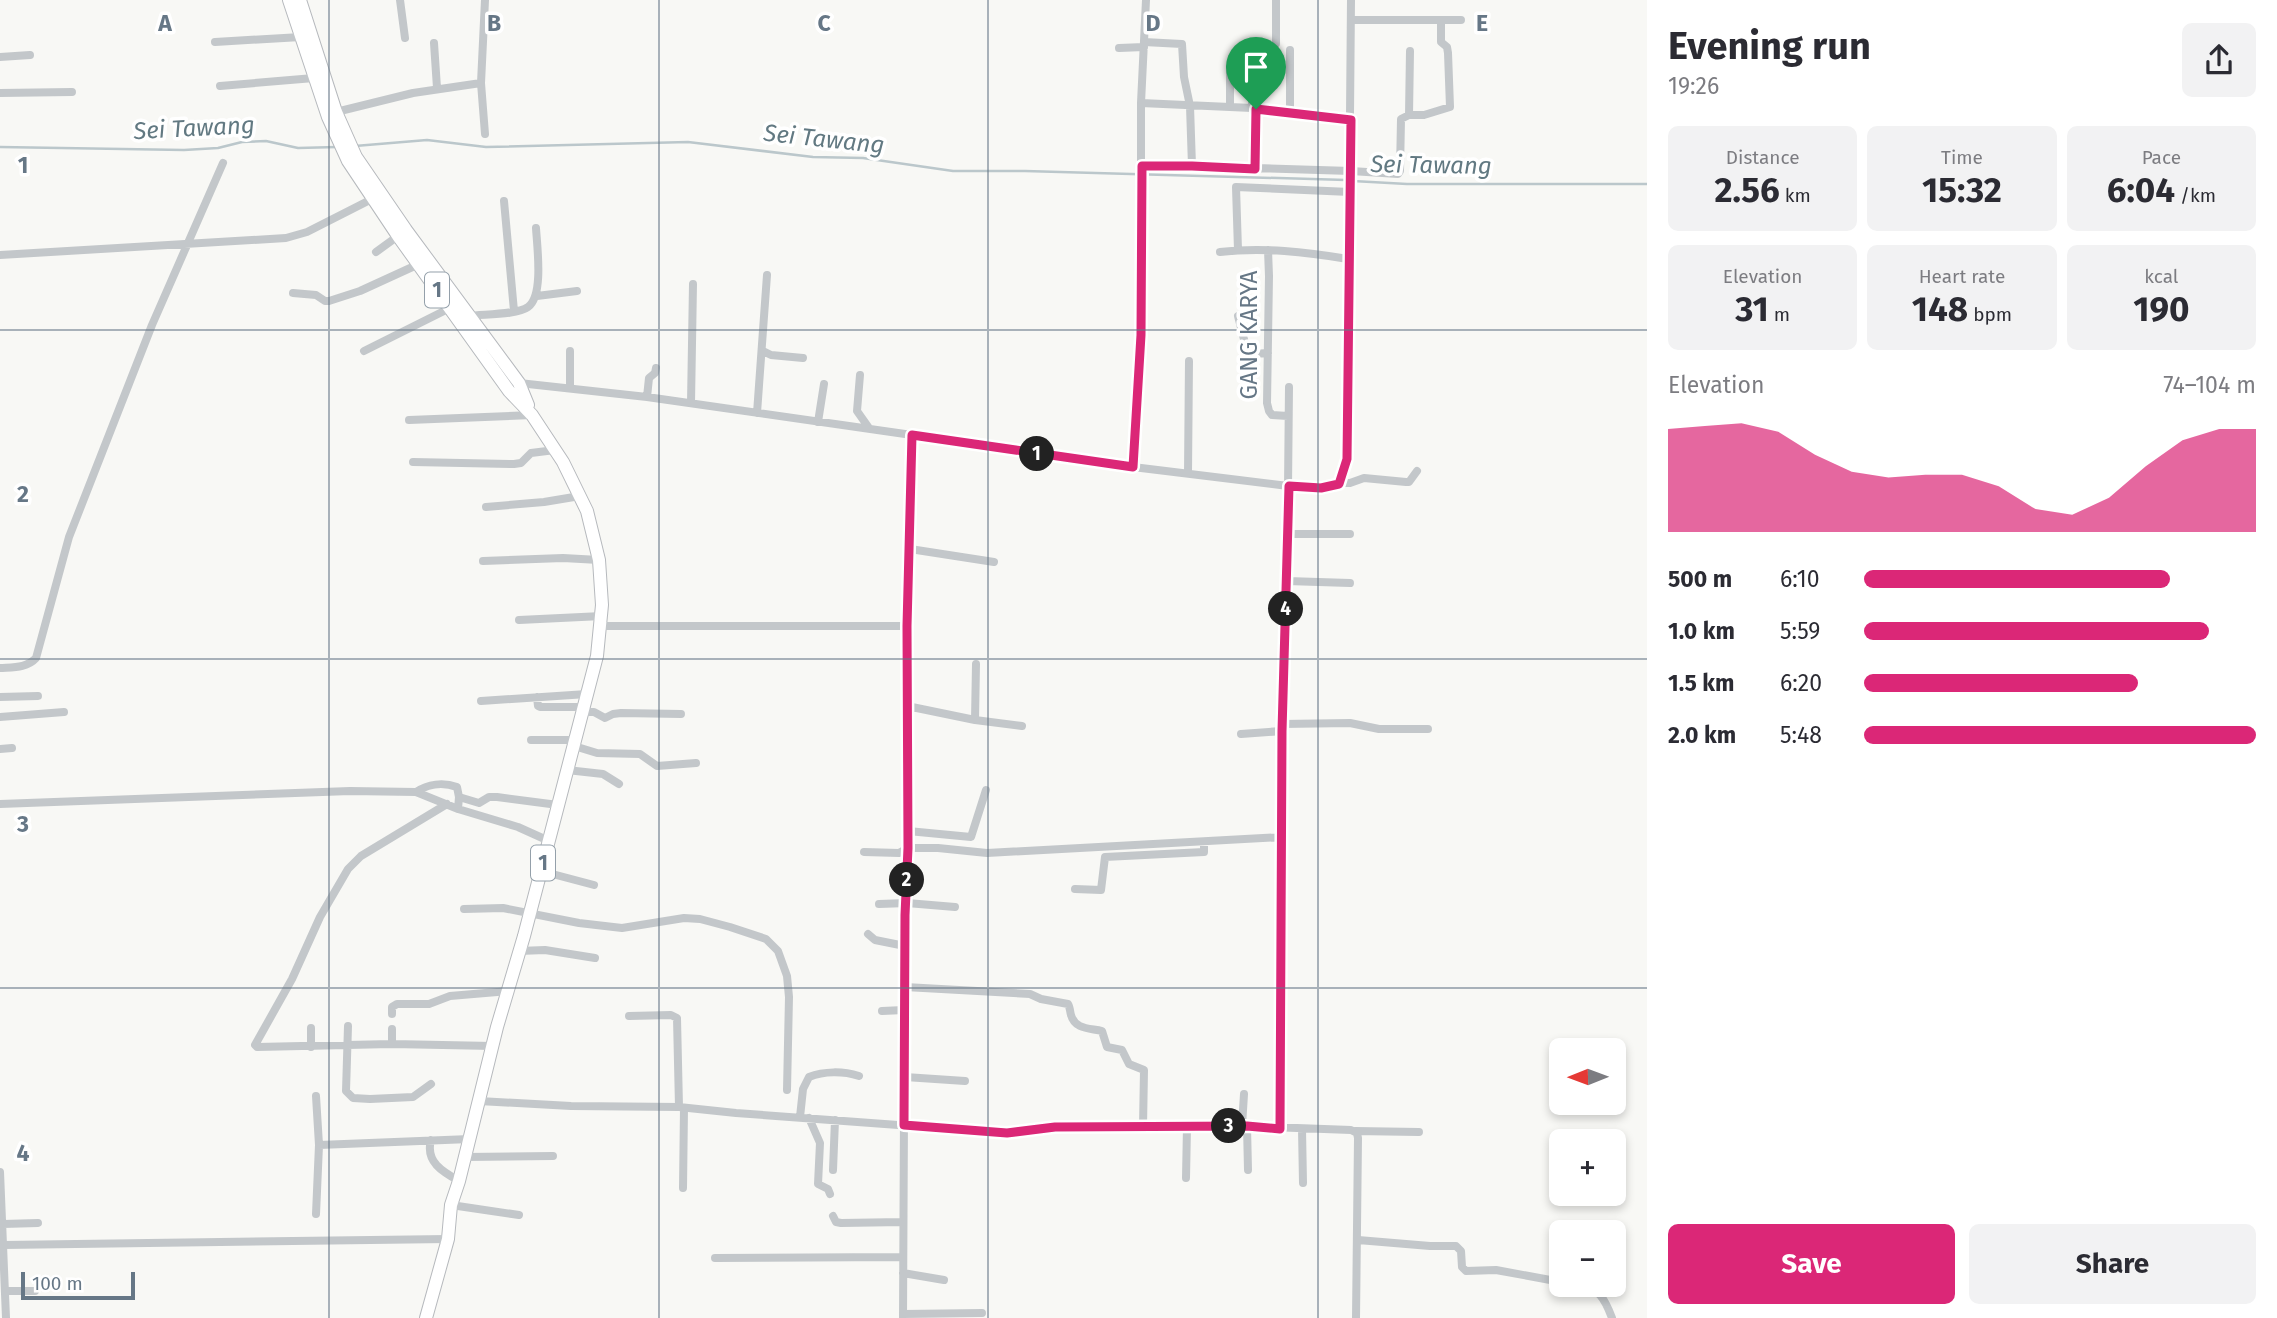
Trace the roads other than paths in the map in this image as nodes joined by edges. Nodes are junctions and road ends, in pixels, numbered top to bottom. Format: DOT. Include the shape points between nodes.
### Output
graph roads {
  1 [pos="289,0"];
  2 [pos="300,0"];
  3 [pos="400,0"];
  4 [pos="485,0"];
  5 [pos="1146,0"];
  6 [pos="1276,0"];
  7 [pos="1351,0"];
  8 [pos="1351,20"];
  9 [pos="1461,20"];
  10 [pos="1441,21"];
  11 [pos="301,37"];
  12 [pos="405,38"];
  13 [pos="215,42"];
  14 [pos="433,43"];
  15 [pos="1144,45"];
  16 [pos="1119,47"];
  17 [pos="1262,48"];
  18 [pos="1290,50"];
  19 [pos="1410,51"];
  20 [pos="30,55"];
  21 [pos="0,57"];
  22 [pos="1230,67"];
  23 [pos="1252,73"];
  24 [pos="314,78"];
  25 [pos="481,83"];
  26 [pos="220,86"];
  27 [pos="437,89"];
  28 [pos="72,92"];
  29 [pos="0,93"];
  30 [pos="1141,103"];
  31 [pos="1189,106"];
  32 [pos="1230,107"];
  33 [pos="1254,108"];
  34 [pos="336,112"];
  35 [pos="1290,113"];
  36 [pos="1409,115"];
  37 [pos="1351,120"];
  38 [pos="485,134"];
  39 [pos="344,142"];
  40 [pos="352,159"];
  41 [pos="223,163"];
  42 [pos="1192,166"];
  43 [pos="1142,169"];
  44 [pos="1255,169"];
  45 [pos="1351,172"];
  46 [pos="1350,192"];
  47 [pos="372,199"];
  48 [pos="504,201"];
  49 [pos="536,228"];
  50 [pos="398,236"];
  51 [pos="187,243"];
  52 [pos="1238,250"];
  53 [pos="1268,250"];
  54 [pos="376,252"];
  55 [pos="1220,252"];
  56 [pos="0,255"];
  57 [pos="1348,259"];
  58 [pos="419,264"];
  59 [pos="767,275"];
  60 [pos="694,284"];
  61 [pos="577,291"];
  62 [pos="293,293"];
  63 [pos="537,296"];
  64 [pos="450,308"];
  65 [pos="513,312"];
  66 [pos="469,316"];
  67 [pos="1238,316"];
  68 [pos="364,351"];
  69 [pos="570,351"];
  70 [pos="763,351"];
  71 [pos="1268,354"];
  72 [pos="803,358"];
  73 [pos="1189,362"];
  74 [pos="656,368"];
  75 [pos="860,375"];
  76 [pos="519,383"];
  77 [pos="824,384"];
  78 [pos="570,387"];
  79 [pos="1289,387"];
  80 [pos="647,397"];
  81 [pos="691,403"];
  82 [pos="757,413"];
  83 [pos="532,415"];
  84 [pos="1288,416"];
  85 [pos="409,420"];
  86 [pos="818,422"];
  87 [pos="869,428"];
  88 [pos="912,435"];
  89 [pos="555,450"];
  90 [pos="413,462"];
  91 [pos="1133,467"];
  92 [pos="1417,471"];
  93 [pos="1188,473"];
  94 [pos="1341,483"];
  95 [pos="1289,486"];
  96 [pos="580,495"];
  97 [pos="486,507"];
  98 [pos="1288,534"];
  99 [pos="1350,534"];
  100 [pos="910,549"];
  101 [pos="599,560"];
  102 [pos="483,561"];
  103 [pos="994,562"];
  104 [pos="1287,581"];
  105 [pos="1350,583"];
  106 [pos="519,620"];
  107 [pos="601,621"];
  108 [pos="907,626"];
  109 [pos="976,664"];
  110 [pos="0,668"];
  111 [pos="38,696"];
  112 [pos="0,697"];
  113 [pos="537,697"];
  114 [pos="481,701"];
  115 [pos="585,704"];
  116 [pos="907,706"];
  117 [pos="64,712"];
  118 [pos="681,714"];
  119 [pos="0,717"];
  120 [pos="975,720"];
  121 [pos="1022,726"];
  122 [pos="1282,728"];
  123 [pos="1428,729"];
  124 [pos="1241,734"];
  125 [pos="531,740"];
  126 [pos="575,743"];
  127 [pos="0,748"];
  128 [pos="12,748"];
  129 [pos="696,764"];
  130 [pos="567,770"];
  131 [pos="619,784"];
  132 [pos="986,790"];
  133 [pos="416,792"];
  134 [pos="458,803"];
  135 [pos="0,804"];
  136 [pos="447,804"];
  137 [pos="558,805"];
  138 [pos="908,831"];
  139 [pos="1282,837"];
  140 [pos="549,841"];
  141 [pos="1204,842"];
  142 [pos="908,848"];
  143 [pos="864,852"];
  144 [pos="541,871"];
  145 [pos="594,885"];
  146 [pos="1075,889"];
  147 [pos="906,903"];
  148 [pos="879,904"];
  149 [pos="955,908"];
  150 [pos="464,909"];
  151 [pos="530,913"];
  152 [pos="868,934"];
  153 [pos="905,946"];
  154 [pos="519,951"];
  155 [pos="595,958"];
  156 [pos="905,986"];
  157 [pos="509,990"];
  158 [pos="904,1010"];
  159 [pos="882,1011"];
  160 [pos="392,1014"];
  161 [pos="629,1016"];
  162 [pos="348,1026"];
  163 [pos="311,1027"];
  164 [pos="392,1029"];
  165 [pos="392,1044"];
  166 [pos="348,1045"];
  167 [pos="493,1046"];
  168 [pos="311,1047"];
  169 [pos="859,1076"];
  170 [pos="905,1077"];
  171 [pos="965,1081"];
  172 [pos="431,1084"];
  173 [pos="787,1090"];
  174 [pos="1244,1094"];
  175 [pos="316,1096"];
  176 [pos="479,1101"];
  177 [pos="681,1107"];
  178 [pos="804,1118"];
  179 [pos="835,1120"];
  180 [pos="904,1125"];
  181 [pos="1187,1126"];
  182 [pos="1244,1126"];
  183 [pos="1143,1127"];
  184 [pos="1280,1129"];
  185 [pos="1302,1129"];
  186 [pos="1355,1131"];
  187 [pos="1419,1132"];
  188 [pos="470,1139"];
  189 [pos="431,1140"];
  190 [pos="319,1144"];
  191 [pos="553,1156"];
  192 [pos="466,1157"];
  193 [pos="833,1170"];
  194 [pos="1248,1170"];
  195 [pos="0,1172"];
  196 [pos="1186,1178"];
  197 [pos="459,1181"];
  198 [pos="1303,1183"];
  199 [pos="683,1188"];
  200 [pos="830,1194"];
  201 [pos="451,1205"];
  202 [pos="316,1213"];
  203 [pos="519,1215"];
  204 [pos="833,1216"];
  205 [pos="903,1222"];
  206 [pos="38,1223"];
  207 [pos="3,1224"];
  208 [pos="448,1239"];
  209 [pos="1358,1240"];
  210 [pos="4,1245"];
  211 [pos="902,1257"];
  212 [pos="715,1258"];
  213 [pos="2,1259"];
  214 [pos="903,1273"];
  215 [pos="944,1280"];
  216 [pos="1549,1280"];
  217 [pos="5,1291"];
  218 [pos="35,1291"];
  219 [pos="1603,1297"];
  220 [pos="982,1314"];
  221 [pos="4,1315"];
  222 [pos="903,1316"];
  223 [pos="426,1318"];
  224 [pos="1356,1318"];
  225 [pos="1612,1318"];
  1 -- 11 [label="highway, 1"];
  2 -- 34 [label="highway, 1"];
  3 -- 12 [label="street"];
  4 -- 25 [label="street"];
  5 -- 15 [label="street"];
  6 -- 17 [label="street" via="1276,44"];
  7 -- 8 [label="street"];
  8 -- 10 [label="street"];
  8 -- 37 [label="street"];
  9 -- 10 [label="street"];
  10 -- 36 [label="street" via="1441,42 1448,53 1450,107"];
  11 -- 13 [label="street"];
  11 -- 24 [label="highway, 1"];
  14 -- 27 [label="street"];
  15 -- 16 [label="street"];
  15 -- 30 [label="street"];
  15 -- 31 [label="street" via="1182,44"];
  18 -- 35 [label="street"];
  19 -- 36 [label="street"];
  20 -- 21 [label="street"];
  22 -- 32 [label="street"];
  23 -- 33 [label="street"];
  24 -- 26 [label="street"];
  24 -- 39 [label="highway, 1"];
  25 -- 27 [label="street"];
  25 -- 38 [label="street"];
  27 -- 34 [label="street"];
  28 -- 29 [label="street"];
  30 -- 31 [label="street"];
  30 -- 43 [label="street"];
  31 -- 32 [label="street"];
  31 -- 42 [label="street"];
  32 -- 33 [label="street"];
  33 -- 35 [label="street"];
  33 -- 44 [label="street"];
  34 -- 39 [label="highway, 1"];
  35 -- 37 [label="street"];
  36 -- 45 [label="street" via="1401,119 1399,174"];
  37 -- 45 [label="street"];
  39 -- 40 [label="highway, 1"];
  40 -- 47 [label="highway, 1"];
  40 -- 66 [label="highway, 1"];
  41 -- 51 [label="street"];
  42 -- 43 [label="street"];
  42 -- 44 [label="street"];
  43 -- 91 [label="street" via="1141,335"];
  44 -- 45 [label="street"];
  45 -- 46 [label="street"];
  46 -- 52 [label="street" via="1236,187"];
  46 -- 57 [label="street"];
  47 -- 50 [label="highway, 1"];
  47 -- 51 [label="street" via="297,236"];
  48 -- 65 [label="street"];
  49 -- 63 [label="street"];
  50 -- 54 [label="street"];
  50 -- 58 [label="highway, 1"];
  51 -- 56 [label="street"];
  51 -- 110 [label="street" via="69,537 36,658 22,666"];
  52 -- 53 [label="street"];
  52 -- 55 [label="street"];
  53 -- 57 [label="street, GANG KARYA"];
  53 -- 71 [label="street, GANG KARYA"];
  57 -- 94 [label="street" via="1347,459"];
  58 -- 62 [label="street" via="329,302 316,295"];
  58 -- 64 [label="highway, 1"];
  59 -- 70 [label="street"];
  60 -- 81 [label="street"];
  61 -- 63 [label="street"];
  63 -- 65 [label="street" via="527,308"];
  64 -- 68 [label="street"];
  64 -- 83 [label="highway, 1" via="509,391"];
  65 -- 66 [label="street"];
  66 -- 76 [label="highway, 1"];
  67 -- 71 [label="street" via="1247,351"];
  69 -- 78 [label="street"];
  70 -- 72 [label="street"];
  70 -- 82 [label="street"];
  71 -- 84 [label="street, GANG KARYA" via="1269,411"];
  73 -- 93 [label="street"];
  74 -- 80 [label="street" via="649,378"];
  75 -- 87 [label="street" via="857,411"];
  76 -- 78 [label="street"];
  76 -- 83 [label="highway, 1"];
  77 -- 86 [label="street"];
  78 -- 80 [label="street"];
  79 -- 84 [label="street"];
  80 -- 81 [label="street"];
  81 -- 82 [label="street"];
  82 -- 86 [label="street"];
  83 -- 85 [label="street"];
  83 -- 89 [label="highway, 1"];
  84 -- 95 [label="street, GANG KARYA"];
  86 -- 87 [label="street"];
  87 -- 88 [label="street"];
  88 -- 91 [label="street"];
  88 -- 100 [label="street"];
  89 -- 90 [label="street" via="531,453 514,464"];
  89 -- 96 [label="highway, 1"];
  91 -- 93 [label="street"];
  92 -- 94 [label="street" via="1406,482 1364,478"];
  93 -- 95 [label="street"];
  94 -- 95 [label="street" via="1321,488"];
  95 -- 98 [label="street, GANG KARYA"];
  96 -- 97 [label="street"];
  96 -- 101 [label="highway, 1"];
  98 -- 99 [label="street"];
  98 -- 104 [label="street, GANG KARYA"];
  100 -- 103 [label="street"];
  100 -- 108 [label="street"];
  101 -- 102 [label="street"];
  101 -- 107 [label="highway, 1"];
  104 -- 105 [label="street"];
  104 -- 122 [label="street, GANG KARYA"];
  106 -- 107 [label="street"];
  107 -- 108 [label="street"];
  107 -- 115 [label="highway, 1"];
  108 -- 116 [label="street"];
  109 -- 120 [label="street"];
  111 -- 112 [label="street"];
  113 -- 114 [label="street"];
  113 -- 115 [label="street"];
  113 -- 115 [label="street" via="540,707"];
  115 -- 118 [label="street" via="605,718 613,714"];
  115 -- 126 [label="highway, 1"];
  116 -- 120 [label="street"];
  116 -- 138 [label="street"];
  117 -- 119 [label="street"];
  120 -- 121 [label="street"];
  122 -- 123 [label="street" via="1361,724"];
  122 -- 124 [label="street"];
  122 -- 139 [label="street, GANG KARYA"];
  125 -- 126 [label="street"];
  126 -- 129 [label="street" via="597,753 640,754 657,766"];
  126 -- 130 [label="highway, 1"];
  127 -- 128 [label="street"];
  130 -- 131 [label="street" via="603,774"];
  130 -- 137 [label="highway, 1"];
  132 -- 138 [label="street" via="971,837"];
  133 -- 134 [label="street" via="429,785 451,785 457,787"];
  133 -- 135 [label="street"];
  133 -- 136 [label="street"];
  134 -- 136 [label="street"];
  134 -- 137 [label="street" via="497,797"];
  134 -- 140 [label="street"];
  136 -- 168 [label="street" via="361,856 333,892 255,1045"];
  137 -- 140 [label="highway, 1"];
  138 -- 142 [label="street"];
  139 -- 141 [label="street"];
  139 -- 184 [label="street, GANG KARYA"];
  140 -- 144 [label="highway, 1"];
  141 -- 142 [label="street" via="987,853"];
  141 -- 146 [label="street" via="1204,852 1105,856 1101,890"];
  142 -- 143 [label="street" via="899,853"];
  142 -- 147 [label="street"];
  144 -- 145 [label="street"];
  144 -- 151 [label="highway, 1"];
  147 -- 148 [label="street"];
  147 -- 149 [label="street"];
  147 -- 153 [label="street"];
  150 -- 151 [label="street" via="490,907"];
  151 -- 154 [label="highway, 1"];
  151 -- 173 [label="street" via="622,928 700,919 766,939 778,951 787,976"];
  152 -- 153 [label="street" via="875,940"];
  153 -- 156 [label="street"];
  154 -- 155 [label="street"];
  154 -- 157 [label="highway, 1"];
  156 -- 158 [label="street"];
  156 -- 183 [label="street" via="1030,994 1068,1004 1077,1023 1102,1031 1107,1047 1122,1050 1129,1064 1144,1070"];
  157 -- 160 [label="street" via="450,996 429,1004 397,1004"];
  157 -- 167 [label="highway, 1"];
  158 -- 159 [label="street"];
  158 -- 170 [label="street"];
  161 -- 177 [label="street" via="677,1018"];
  162 -- 166 [label="street"];
  163 -- 168 [label="street"];
  164 -- 165 [label="street"];
  165 -- 166 [label="street"];
  165 -- 167 [label="street"];
  166 -- 168 [label="street"];
  166 -- 172 [label="street" via="346,1091 353,1098 413,1097"];
  167 -- 176 [label="highway, 1"];
  169 -- 178 [label="street" via="841,1072 808,1077 803,1089"];
  170 -- 171 [label="street"];
  170 -- 180 [label="street"];
  174 -- 182 [label="street"];
  175 -- 190 [label="street"];
  176 -- 177 [label="street"];
  176 -- 188 [label="highway, 1"];
  177 -- 178 [label="street"];
  177 -- 199 [label="street"];
  178 -- 179 [label="street"];
  178 -- 200 [label="street" via="820,1143 818,1184"];
  179 -- 180 [label="street"];
  179 -- 193 [label="street"];
  180 -- 183 [label="street" via="1007,1133 1048,1127"];
  180 -- 205 [label="street"];
  181 -- 182 [label="street"];
  181 -- 183 [label="street"];
  181 -- 196 [label="street"];
  182 -- 184 [label="street"];
  182 -- 194 [label="street"];
  184 -- 185 [label="street"];
  185 -- 186 [label="street"];
  185 -- 198 [label="street"];
  186 -- 187 [label="street"];
  186 -- 209 [label="street"];
  188 -- 189 [label="street"];
  188 -- 192 [label="highway, 1"];
  189 -- 190 [label="street"];
  189 -- 197 [label="street" via="430,1155 439,1170"];
  190 -- 202 [label="street"];
  191 -- 192 [label="street"];
  192 -- 197 [label="highway, 1"];
  195 -- 207 [label="street"];
  197 -- 201 [label="highway, 1"];
  201 -- 203 [label="street"];
  201 -- 208 [label="highway, 1"];
  204 -- 205 [label="street" via="841,1223"];
  205 -- 211 [label="street"];
  206 -- 207 [label="street"];
  207 -- 210 [label="street"];
  208 -- 210 [label="street"];
  208 -- 223 [label="highway, 1"];
  209 -- 216 [label="street" via="1456,1246 1466,1271 1496,1270"];
  209 -- 224 [label="street"];
  210 -- 213 [label="street"];
  211 -- 212 [label="street"];
  211 -- 214 [label="street"];
  213 -- 217 [label="street"];
  214 -- 215 [label="street"];
  214 -- 222 [label="street"];
  217 -- 218 [label="street"];
  217 -- 221 [label="street"];
  219 -- 225 [label="street"];
  220 -- 222 [label="street"];
}
